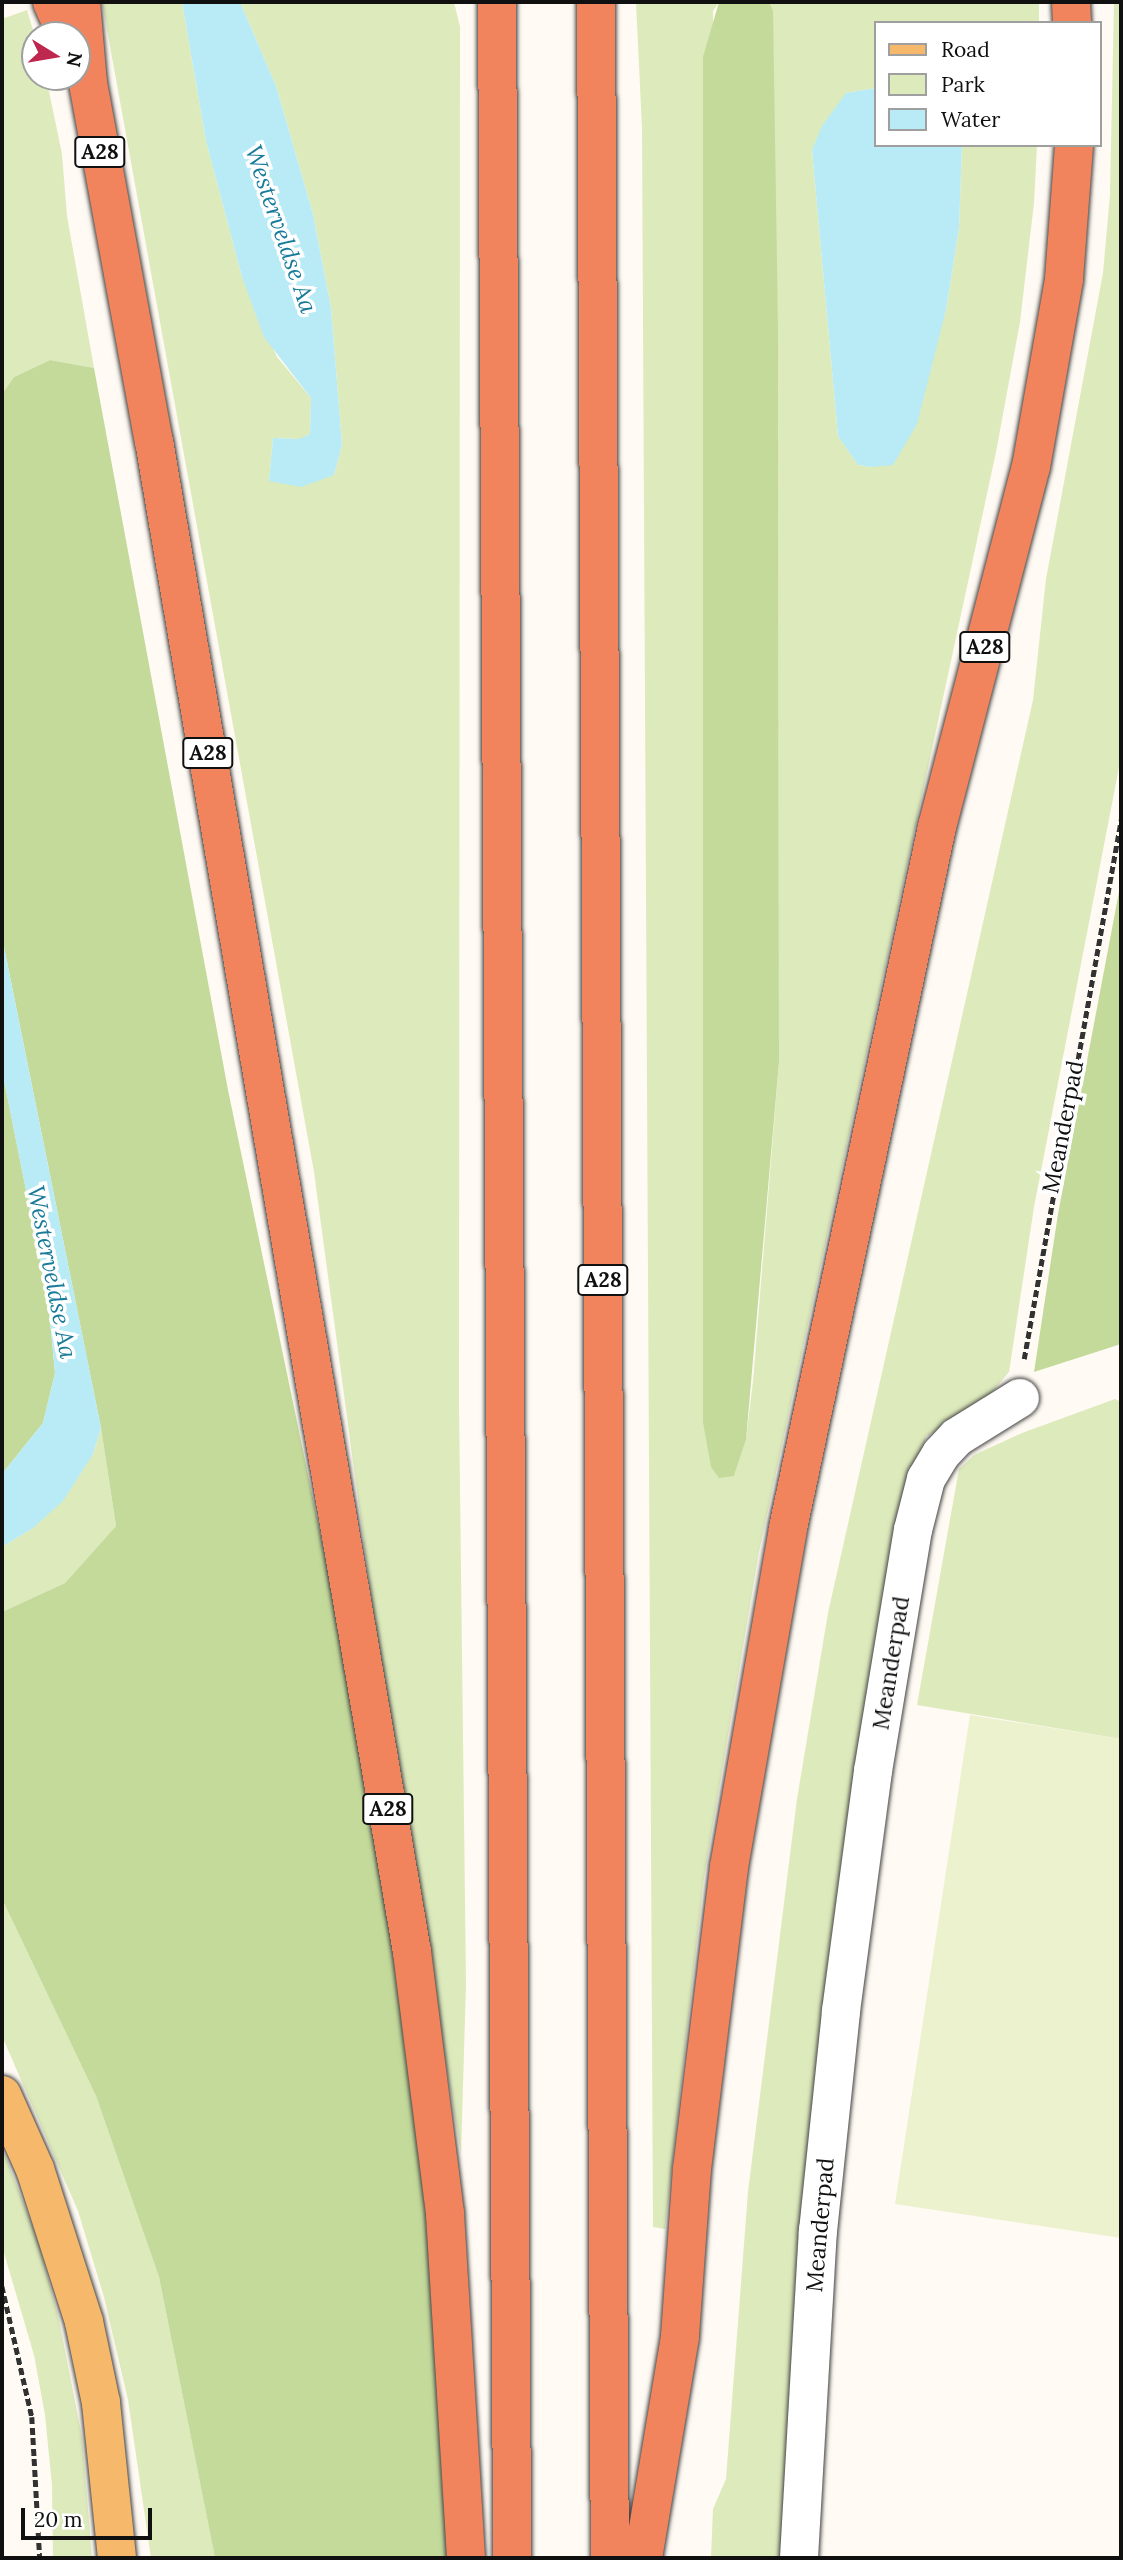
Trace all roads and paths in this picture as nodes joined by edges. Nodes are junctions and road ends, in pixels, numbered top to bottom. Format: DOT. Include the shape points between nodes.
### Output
graph roads {
  1 [pos="52,2"];
  2 [pos="81,2"];
  3 [pos="497,2"];
  4 [pos="596,2"];
  5 [pos="1071,2"];
  6 [pos="60,21"];
  7 [pos="81,21"];
  8 [pos="1072,21"];
  9 [pos="86,91"];
  10 [pos="1074,147"];
  11 [pos="1121,820"];
  12 [pos="1020,1398"];
  13 [pos="2,2095"];
  14 [pos="2,2286"];
  15 [pos="40,2558"];
  16 [pos="117,2558"];
  17 [pos="466,2558"];
  18 [pos="512,2558"];
  19 [pos="610,2558"];
  20 [pos="643,2558"];
  21 [pos="799,2558"];
  1 -- 6 [label="highway"];
  2 -- 7 [label="highway, A28"];
  3 -- 18 [label="highway"];
  4 -- 19 [label="highway, A28"];
  5 -- 8 [label="highway"];
  9 -- 17 [label="highway, A28" via="161,482 412,1952 445,2214"];
  10 -- 20 [label="highway, A28" via="1062,291 1031,467 937,827 788,1528 729,1867 692,2169 680,2336"];
  11 -- 12 [label="path, Meanderpad" via="1043,1236"];
  12 -- 21 [label="street, Meanderpad" via="957,1437 941,1454 926,1479 913,1530 873,1771 841,2011 818,2231"];
  13 -- 16 [label="main road" via="35,2169 84,2322 101,2403"];
  14 -- 15 [label="path" via="32,2417"];
}
